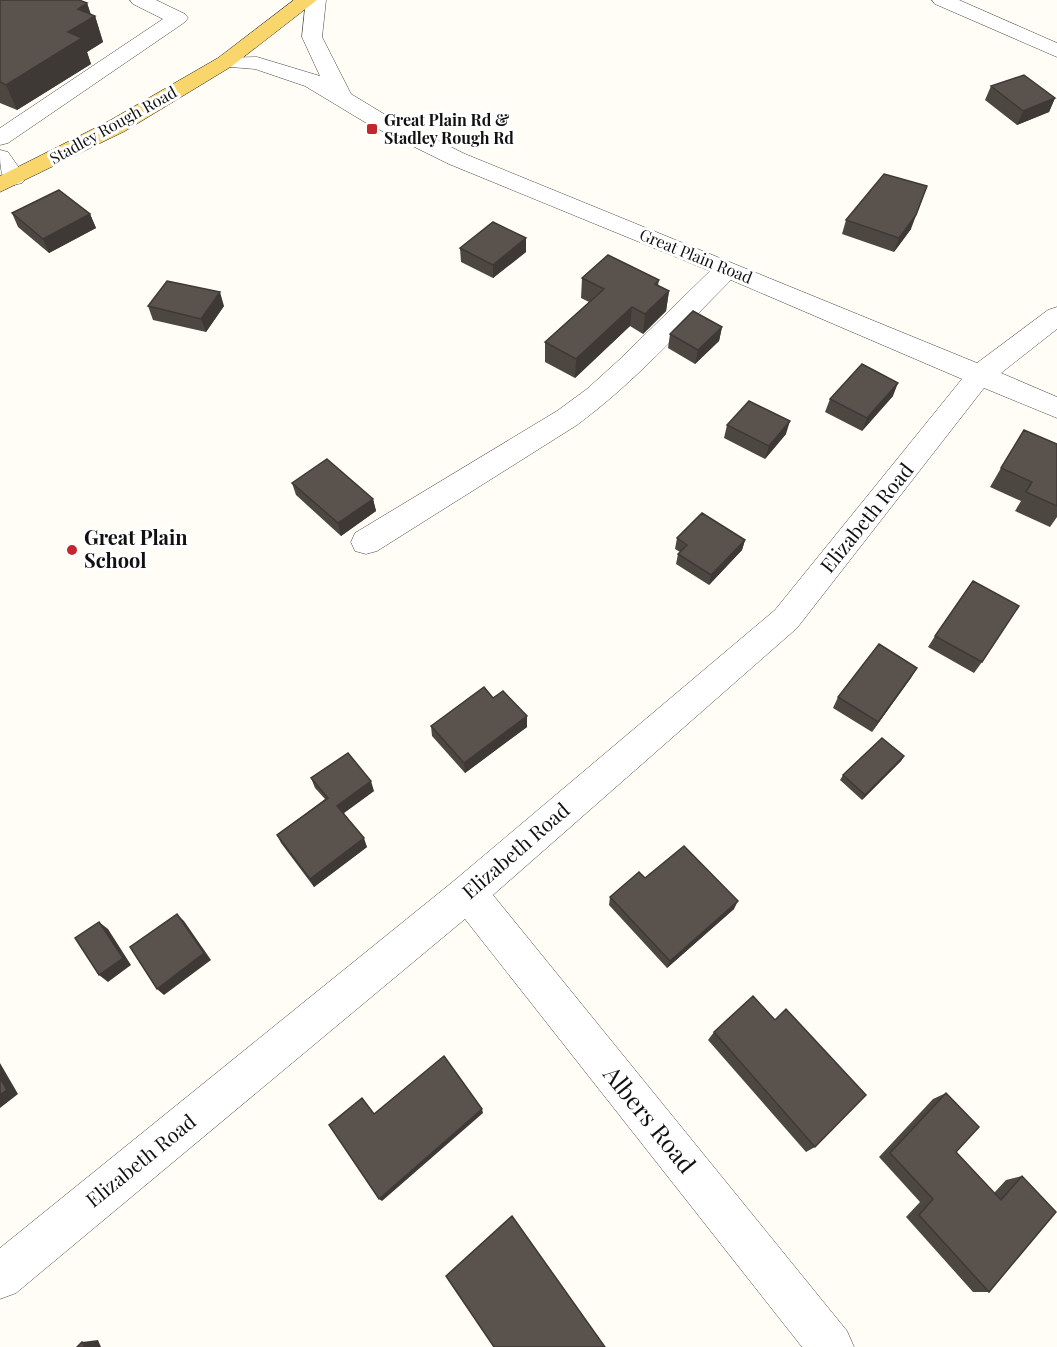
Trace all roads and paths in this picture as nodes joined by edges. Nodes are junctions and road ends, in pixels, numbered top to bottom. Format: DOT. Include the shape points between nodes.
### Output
graph roads {
  1 [pos="140,0"];
  2 [pos="307,0"];
  3 [pos="316,0"];
  4 [pos="942,0"];
  5 [pos="1057,51"];
  6 [pos="225,62"];
  7 [pos="340,95"];
  8 [pos="0,138"];
  9 [pos="0,157"];
  10 [pos="7,181"];
  11 [pos="727,269"];
  12 [pos="1057,316"];
  13 [pos="980,375"];
  14 [pos="1057,408"];
  15 [pos="366,542"];
  16 [pos="468,893"];
  17 [pos="0,1277"];
  18 [pos="831,1347"];
  1 -- 8 [label="street" via="178,18"];
  2 -- 6 [label="main road"];
  3 -- 7 [label="street" via="312,37"];
  4 -- 5 [label="street"];
  6 -- 7 [label="street, Great Plain Road" via="257,63 313,81"];
  6 -- 10 [label="main road, Stadley Rough Road" via="117,126"];
  7 -- 11 [label="street, Great Plain Road" via="376,119 457,159"];
  9 -- 10 [label="street"];
  11 -- 13 [label="street, Great Plain Road"];
  11 -- 15 [label="street" via="597,396"];
  12 -- 13 [label="street, Elizabeth Road"];
  13 -- 14 [label="street, Great Plain Road"];
  13 -- 16 [label="street, Elizabeth Road" via="786,619"];
  16 -- 17 [label="street, Elizabeth Road"];
  16 -- 18 [label="street, Albers Road"];
}
